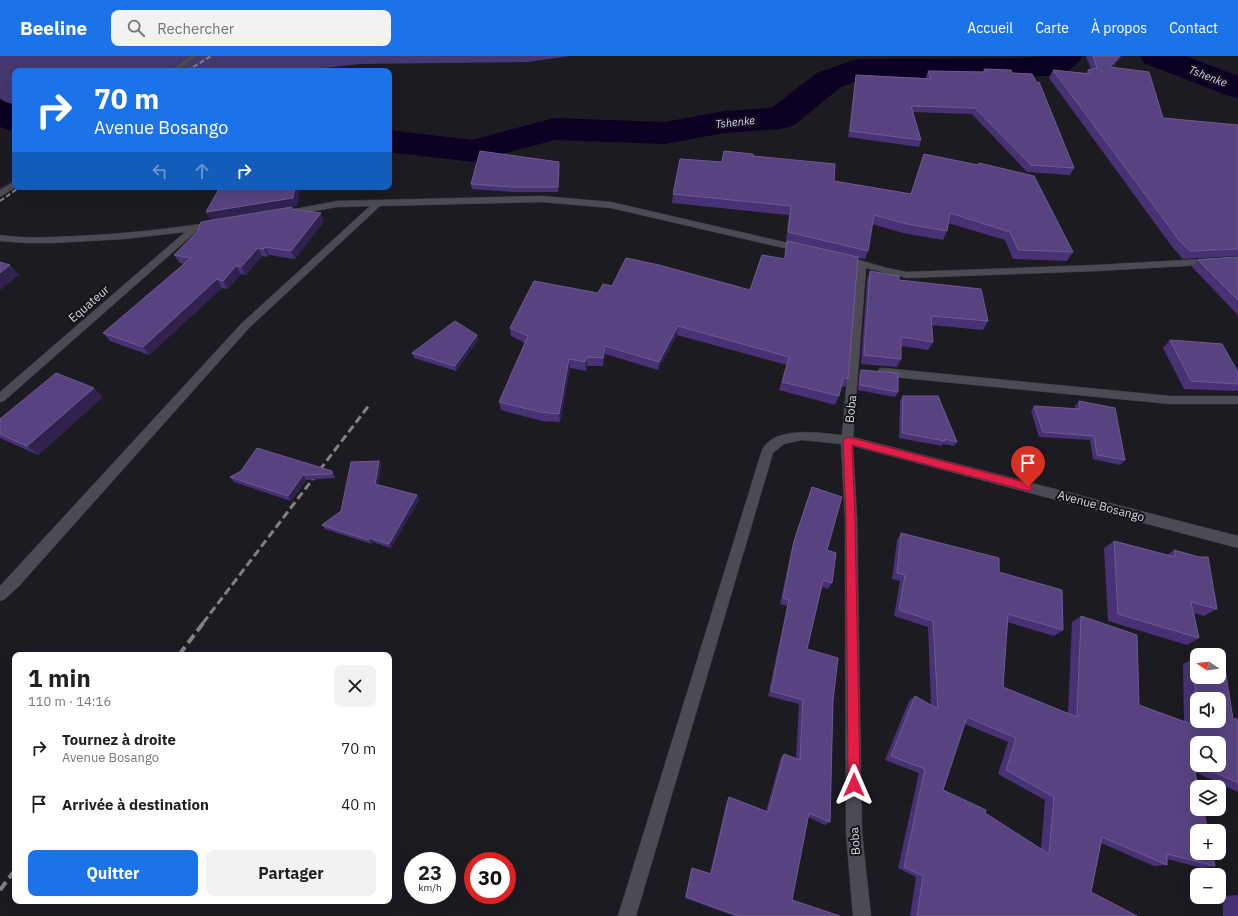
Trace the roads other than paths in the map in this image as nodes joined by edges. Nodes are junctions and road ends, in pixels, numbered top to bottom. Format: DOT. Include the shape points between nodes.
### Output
graph roads {
  1 [pos="194,56"];
  2 [pos="177,68"];
  3 [pos="12,186"];
  4 [pos="0,194"];
  5 [pos="378,203"];
  6 [pos="278,215"];
  7 [pos="225,224"];
  8 [pos="195,228"];
  9 [pos="0,238"];
  10 [pos="809,250"];
  11 [pos="832,256"];
  12 [pos="1238,260"];
  13 [pos="862,263"];
  14 [pos="862,370"];
  15 [pos="0,398"];
  16 [pos="1238,400"];
  17 [pos="848,440"];
  18 [pos="1238,542"];
  19 [pos="0,595"];
  20 [pos="626,916"];
  21 [pos="862,916"];
  1 -- 2 [label="street"];
  3 -- 4 [label="street"];
  5 -- 6 [label="street" via="337,204"];
  5 -- 10 [label="street" via="542,199 611,205"];
  5 -- 19 [label="street" via="244,326"];
  7 -- 8 [label="street"];
  8 -- 9 [label="street" via="57,240"];
  8 -- 15 [label="street, Equateur"];
  11 -- 13 [label="street"];
  12 -- 13 [label="street" via="907,275"];
  13 -- 14 [label="street, Boba"];
  14 -- 16 [label="street" via="1170,400"];
  14 -- 17 [label="street, Boba"];
  17 -- 18 [label="street, Avenue Bosango"];
  17 -- 20 [label="street, Avenue Bosango" via="802,436 781,440 768,450"];
  17 -- 21 [label="street, Boba" via="854,832"];
}
